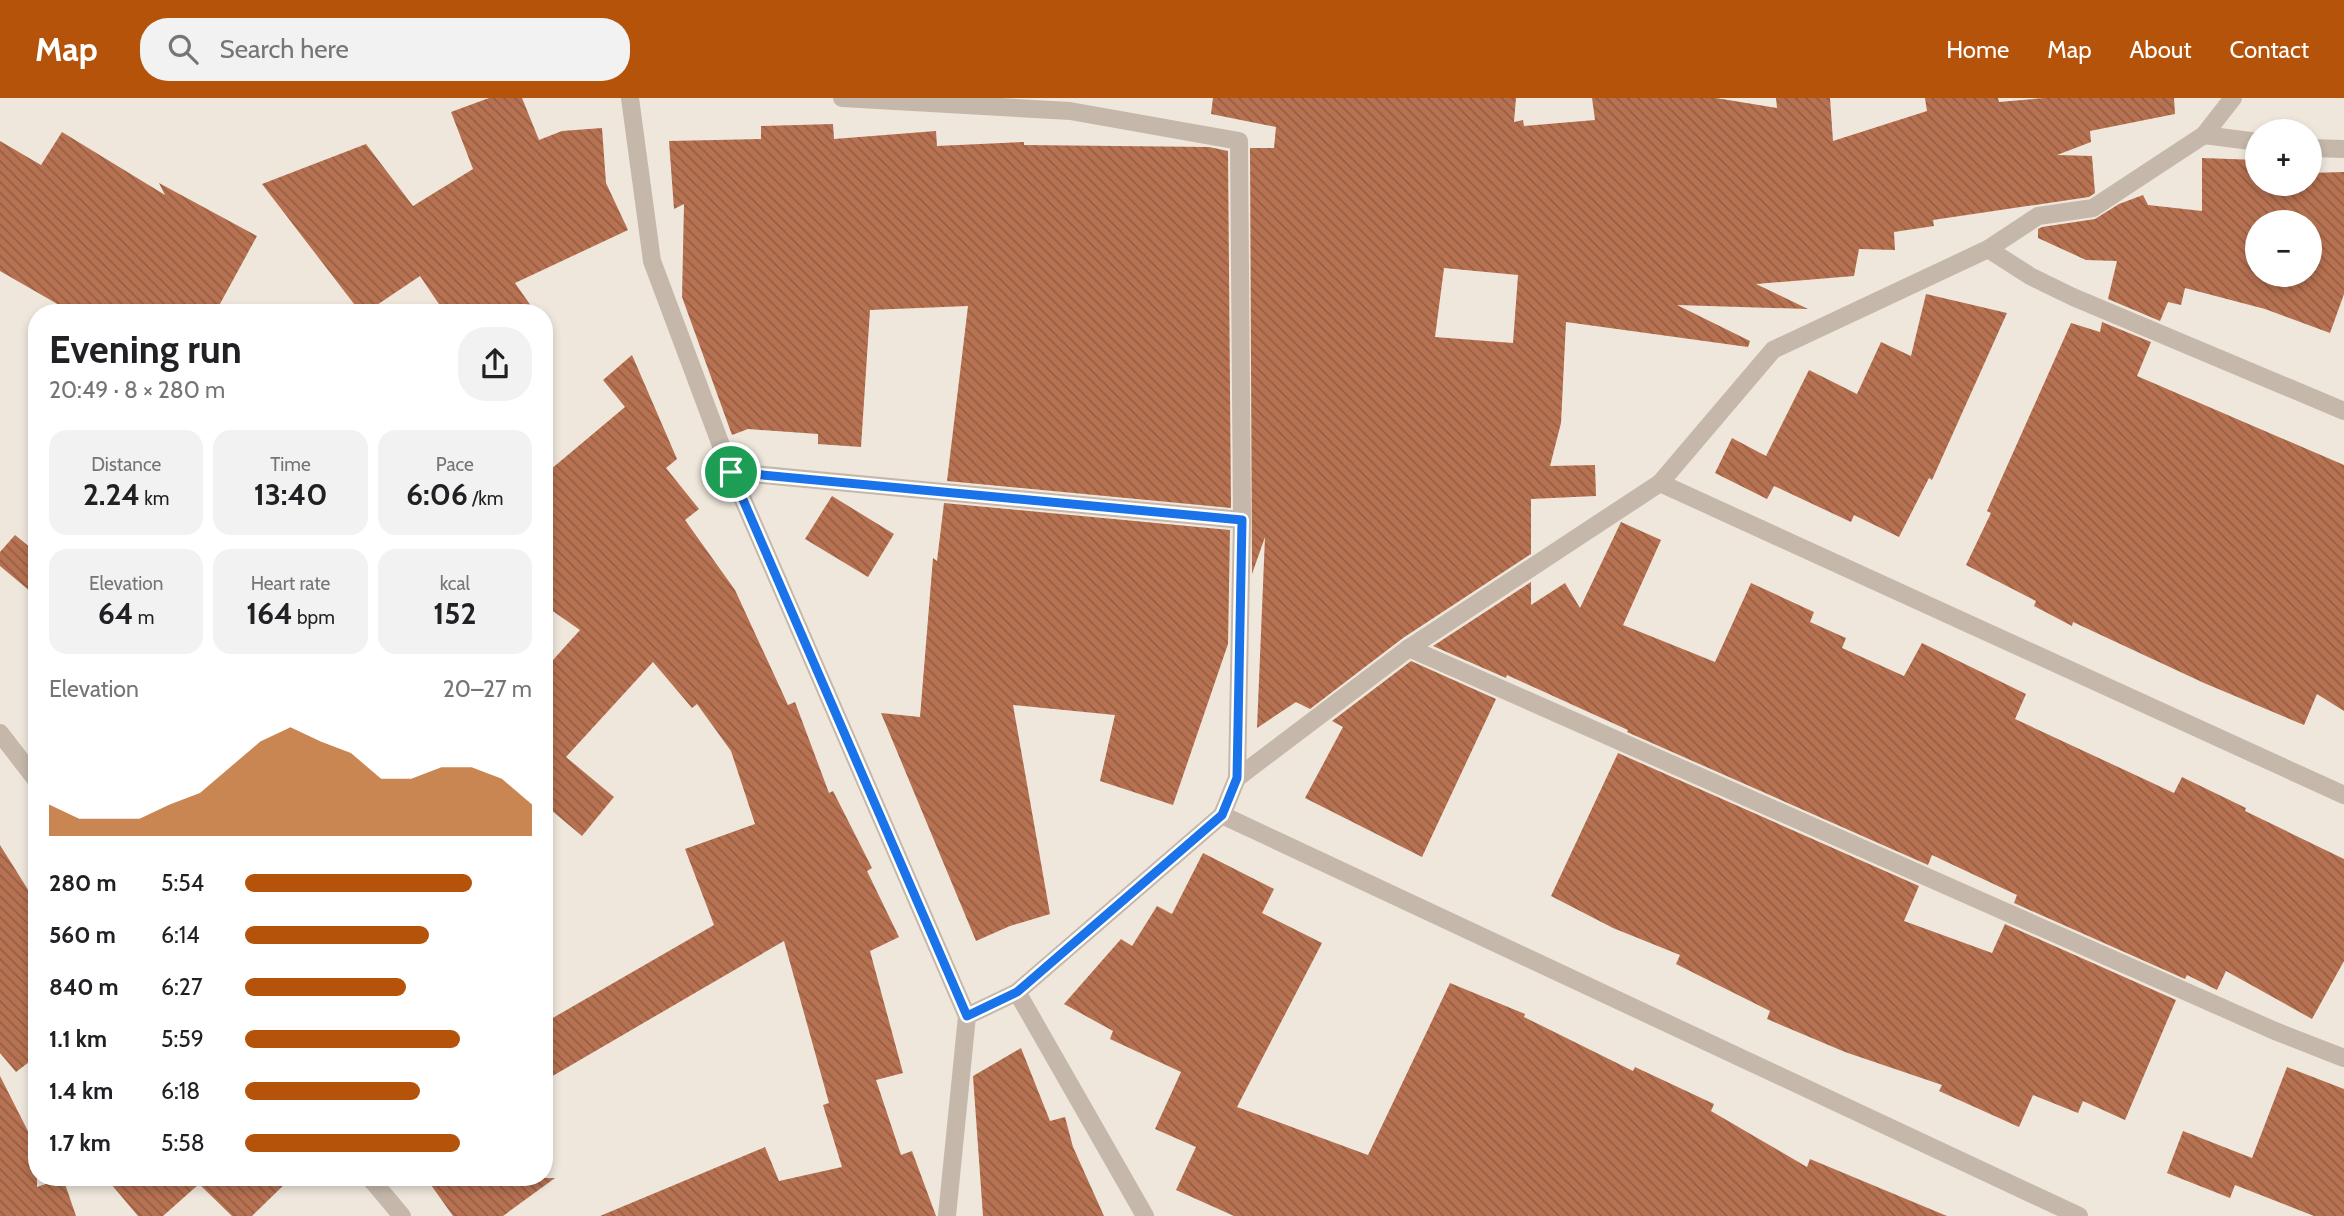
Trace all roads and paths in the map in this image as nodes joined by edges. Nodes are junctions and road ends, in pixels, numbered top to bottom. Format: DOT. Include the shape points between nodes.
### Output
graph roads {
  1 [pos="630,98"];
  2 [pos="842,98"];
  3 [pos="2233,98"];
  4 [pos="1071,104"];
  5 [pos="2204,135"];
  6 [pos="2245,140"];
  7 [pos="2322,148"];
  8 [pos="2344,149"];
  9 [pos="1988,249"];
  10 [pos="2344,411"];
  11 [pos="731,472"];
  12 [pos="1660,483"];
  13 [pos="1242,520"];
  14 [pos="1409,648"];
  15 [pos="0,733"];
  16 [pos="28,769"];
  17 [pos="1237,778"];
  18 [pos="2344,795"];
  19 [pos="1222,815"];
  20 [pos="1017,992"];
  21 [pos="967,1016"];
  22 [pos="2344,1058"];
  23 [pos="377,1186"];
  24 [pos="402,1216"];
  25 [pos="947,1216"];
  26 [pos="1145,1216"];
  27 [pos="2080,1216"];
  1 -- 11 [label="street" via="652,261"];
  2 -- 4 [label="street"];
  3 -- 5 [label="street"];
  4 -- 13 [label="street" via="1239,141"];
  5 -- 6 [label="street"];
  5 -- 9 [label="street" via="2092,208 2038,216"];
  7 -- 8 [label="street"];
  9 -- 10 [label="street" via="2073,296"];
  9 -- 12 [label="street" via="1773,350"];
  11 -- 13 [label="street"];
  11 -- 21 [label="street"];
  12 -- 14 [label="street"];
  12 -- 18 [label="street"];
  13 -- 17 [label="street"];
  14 -- 17 [label="street"];
  14 -- 22 [label="street"];
  15 -- 16 [label="street"];
  17 -- 19 [label="street"];
  19 -- 20 [label="street"];
  19 -- 27 [label="street"];
  20 -- 21 [label="street"];
  20 -- 26 [label="street"];
  21 -- 25 [label="street"];
  23 -- 24 [label="street"];
}
